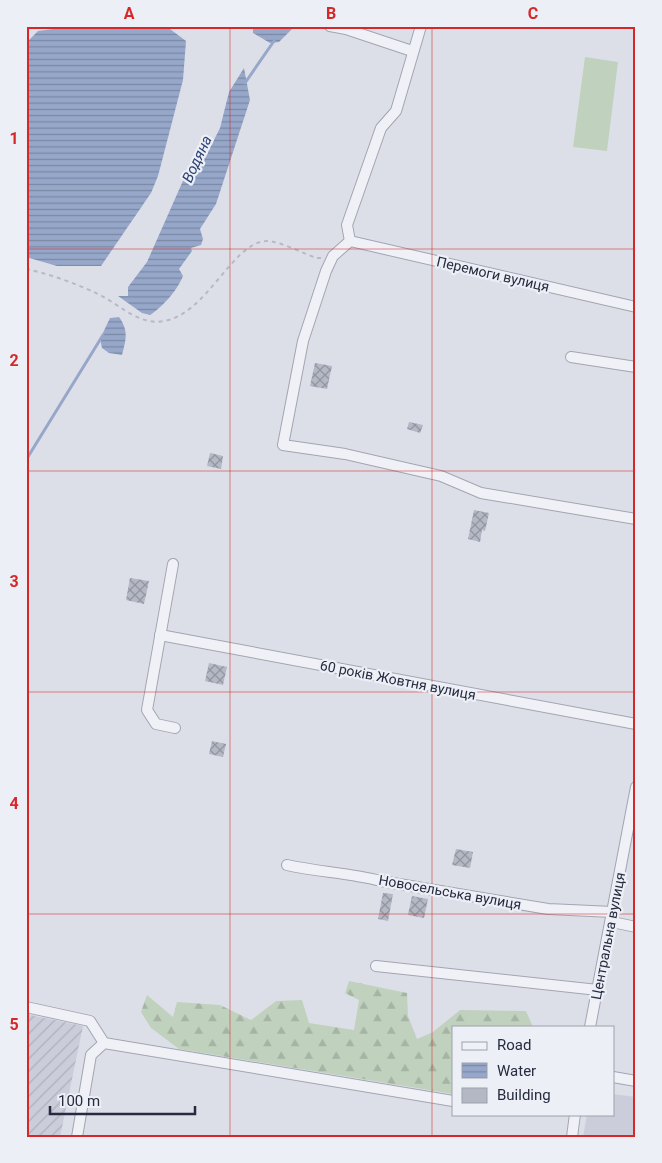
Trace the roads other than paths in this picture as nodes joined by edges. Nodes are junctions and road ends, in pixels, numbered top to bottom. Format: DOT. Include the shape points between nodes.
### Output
graph roads {
  1 [pos="330,26"];
  2 [pos="421,26"];
  3 [pos="412,51"];
  4 [pos="350,242"];
  5 [pos="636,307"];
  6 [pos="571,357"];
  7 [pos="636,367"];
  8 [pos="636,519"];
  9 [pos="173,564"];
  10 [pos="160,635"];
  11 [pos="636,724"];
  12 [pos="175,728"];
  13 [pos="636,787"];
  14 [pos="287,864"];
  15 [pos="612,917"];
  16 [pos="636,927"];
  17 [pos="376,966"];
  18 [pos="598,990"];
  19 [pos="26,1008"];
  20 [pos="590,1026"];
  21 [pos="104,1043"];
  22 [pos="614,1077"];
  23 [pos="636,1081"];
  24 [pos="452,1101"];
  25 [pos="575,1116"];
  26 [pos="77,1137"];
  27 [pos="572,1137"];
  1 -- 3 [label="street"];
  2 -- 3 [label="street"];
  3 -- 4 [label="street" via="396,111 381,128 347,225"];
  4 -- 5 [label="street, Перемоги вулиця"];
  4 -- 8 [label="street" via="334,256 326,271 303,341 283,445 344,454 441,476 481,493"];
  6 -- 7 [label="street"];
  9 -- 10 [label="street"];
  10 -- 11 [label="street, 60 років Жовтня вулиця"];
  10 -- 12 [label="street" via="147,710 156,724"];
  13 -- 15 [label="street, Центральна вулиця"];
  14 -- 15 [label="street, Новосельська вулиця" via="317,872 354,874 548,909"];
  15 -- 16 [label="street, Новосельська вулиця"];
  15 -- 18 [label="street, Центральна вулиця"];
  17 -- 18 [label="street"];
  18 -- 20 [label="street, Центральна вулиця"];
  19 -- 21 [label="street" via="90,1021"];
  21 -- 24 [label="street"];
  21 -- 26 [label="street" via="91,1055"];
  22 -- 23 [label="street"];
  25 -- 27 [label="street"];
}
